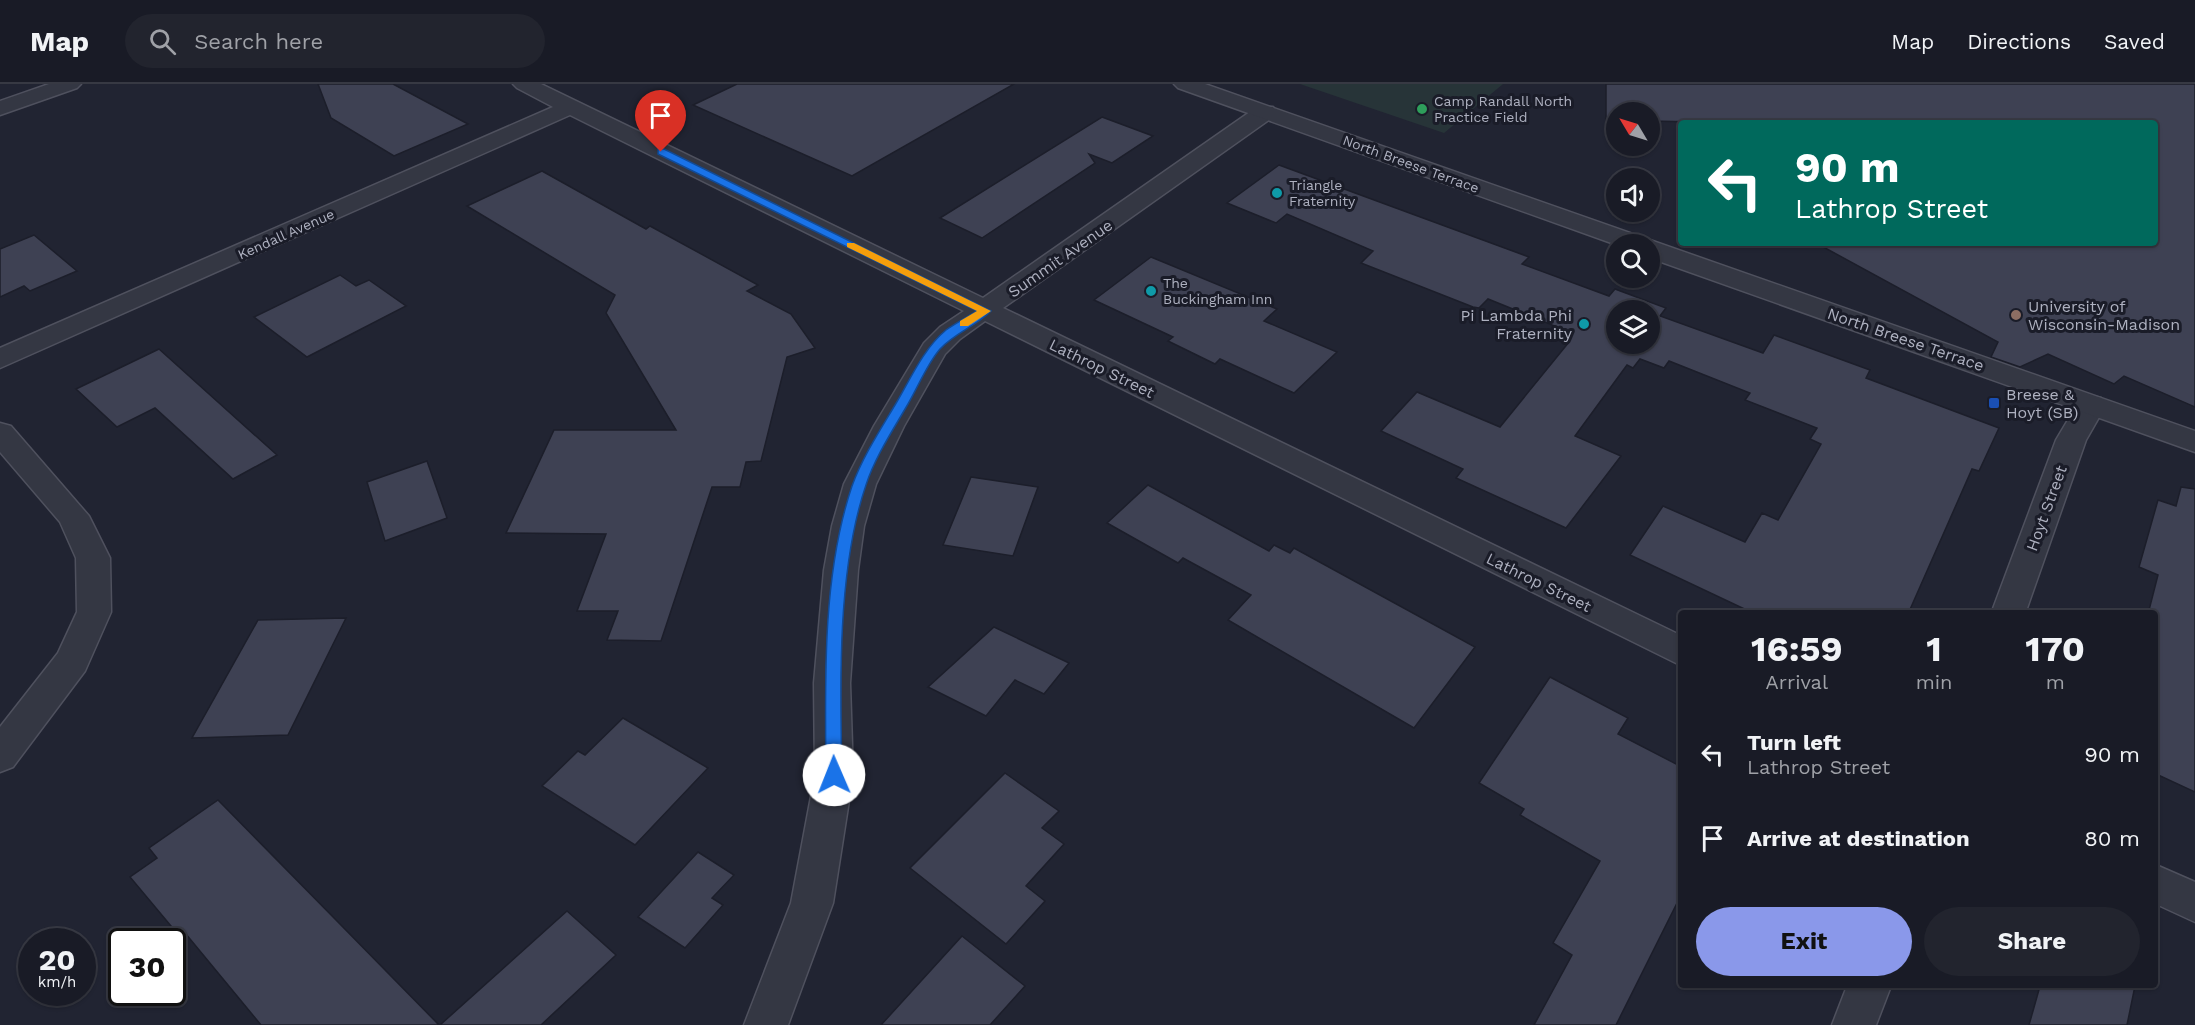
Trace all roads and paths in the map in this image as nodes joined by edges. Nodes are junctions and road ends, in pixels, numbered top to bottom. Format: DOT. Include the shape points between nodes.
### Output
graph roads {
  1 [pos="28,84"];
  2 [pos="70,84"];
  3 [pos="524,84"];
  4 [pos="1185,84"];
  5 [pos="0,93"];
  6 [pos="571,107"];
  7 [pos="0,108"];
  8 [pos="1265,112"];
  9 [pos="1610,234"];
  10 [pos="1660,253"];
  11 [pos="985,311"];
  12 [pos="0,359"];
  13 [pos="2091,405"];
  14 [pos="0,433"];
  15 [pos="2195,442"];
  16 [pos="2009,610"];
  17 [pos="1678,650"];
  18 [pos="0,756"];
  19 [pos="2158,885"];
  20 [pos="2195,903"];
  21 [pos="1868,988"];
  22 [pos="766,1025"];
  23 [pos="1854,1025"];
  1 -- 5 [label="street"];
  2 -- 7 [label="street"];
  3 -- 6 [label="street, Lathrop Street"];
  4 -- 8 [label="street, North Breese Terrace"];
  6 -- 11 [label="street, Lathrop Street"];
  6 -- 12 [label="street, Kendall Avenue"];
  8 -- 9 [label="street, North Breese Terrace"];
  8 -- 11 [label="street, Summit Avenue"];
  10 -- 13 [label="street, North Breese Terrace"];
  11 -- 17 [label="street, Lathrop Street"];
  11 -- 22 [label="street, Summit Avenue" via="950,333 934,350 860,484 841,570 832,683 832,787 812,903"];
  13 -- 15 [label="street, North Breese Terrace"];
  13 -- 16 [label="street, Hoyt Street" via="2071,440"];
  14 -- 18 [label="street" via="73,516 93,558 94,612 72,662"];
  19 -- 20 [label="street"];
  21 -- 23 [label="street"];
}
